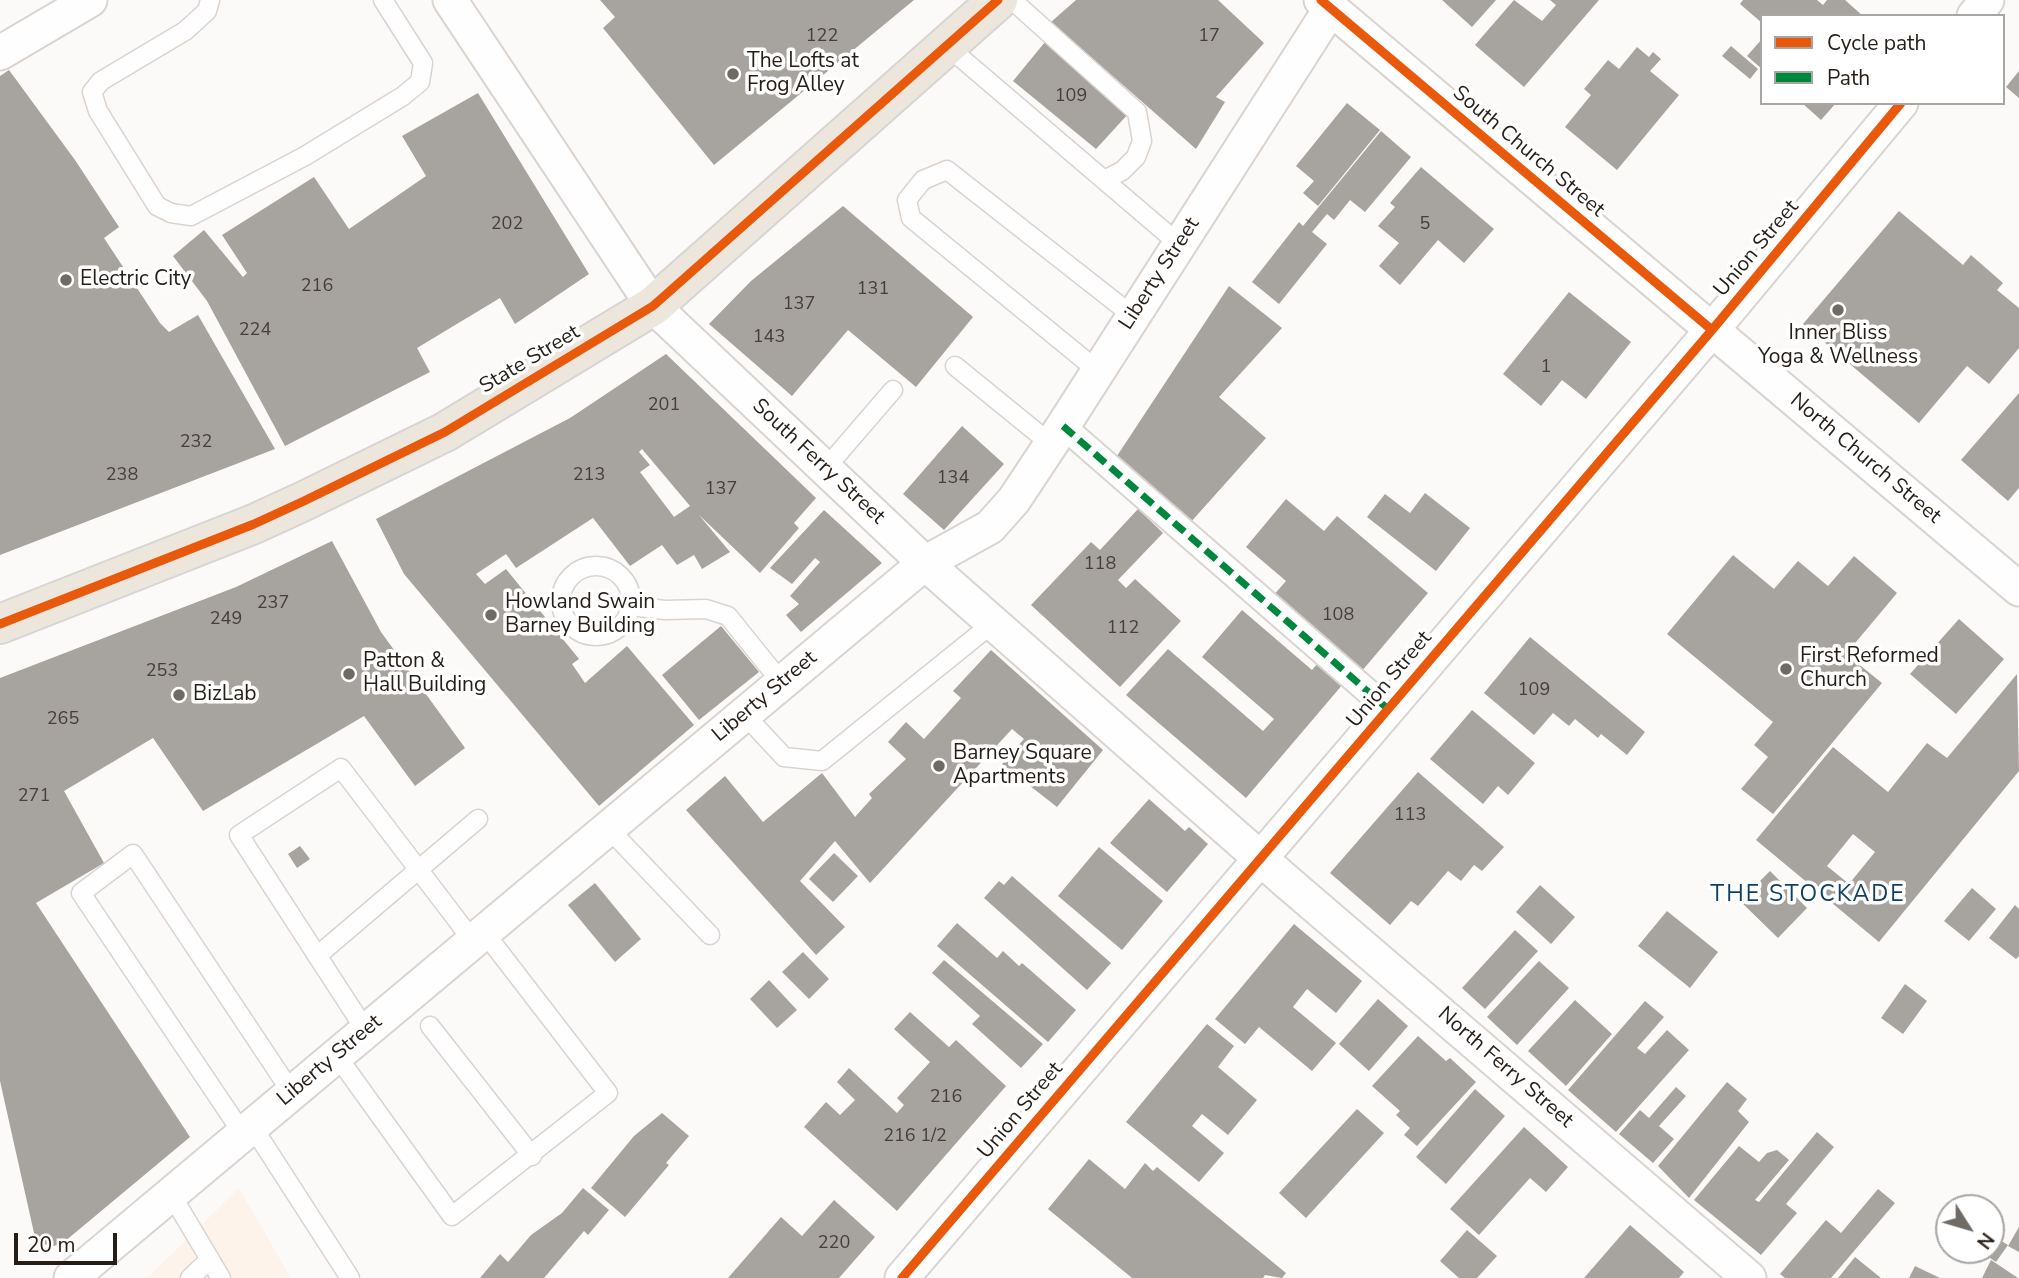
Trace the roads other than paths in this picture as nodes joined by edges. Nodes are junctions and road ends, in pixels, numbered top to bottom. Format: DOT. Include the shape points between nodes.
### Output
graph roads {
  1 [pos="90,0"];
  2 [pos="210,0"];
  3 [pos="383,0"];
  4 [pos="450,0"];
  5 [pos="998,0"];
  6 [pos="1012,0"];
  7 [pos="1326,4"];
  8 [pos="947,46"];
  9 [pos="0,53"];
  10 [pos="1899,105"];
  11 [pos="1104,180"];
  12 [pos="1179,244"];
  13 [pos="653,306"];
  14 [pos="1133,316"];
  15 [pos="1712,330"];
  16 [pos="955,366"];
  17 [pos="1098,372"];
  18 [pos="893,390"];
  19 [pos="1057,435"];
  20 [pos="825,469"];
  21 [pos="925,564"];
  22 [pos="2019,589"];
  23 [pos="632,606"];
  24 [pos="993,623"];
  25 [pos="0,624"];
  26 [pos="782,683"];
  27 [pos="1388,709"];
  28 [pos="744,714"];
  29 [pos="478,820"];
  30 [pos="608,828"];
  31 [pos="1260,858"];
  32 [pos="417,870"];
  33 [pos="710,935"];
  34 [pos="479,937"];
  35 [pos="317,956"];
  36 [pos="430,1026"];
  37 [pos="366,1031"];
  38 [pos="337,1056"];
  39 [pos="292,1093"];
  40 [pos="248,1130"];
  41 [pos="532,1156"];
  42 [pos="171,1194"];
  43 [pos="210,1259"];
  44 [pos="71,1278"];
  45 [pos="190,1278"];
  46 [pos="222,1278"];
  47 [pos="349,1278"];
  48 [pos="902,1278"];
  49 [pos="1749,1278"];
  1 -- 9 [label="street"];
  2 -- 3 [label="lane" via="207,11 185,32 101,81 92,92 98,111 157,206 191,216 304,156 420,82 423,64"];
  4 -- 13 [label="street, South Ferry Street"];
  5 -- 8 [label="main road, State Street"];
  6 -- 11 [label="lane" via="1138,112 1142,141 1136,157"];
  7 -- 12 [label="street, Liberty Street"];
  7 -- 15 [label="street, South Church Street"];
  8 -- 11 [label="lane"];
  8 -- 13 [label="main road, State Street"];
  10 -- 15 [label="street, Union Street"];
  11 -- 12 [label="lane"];
  12 -- 14 [label="street, Liberty Street"];
  13 -- 20 [label="street, South Ferry Street"];
  13 -- 25 [label="main road, State Street" via="445,432 316,495"];
  14 -- 17 [label="street, Liberty Street"];
  14 -- 17 [label="lane" via="947,170 923,180 906,200 911,218"];
  15 -- 22 [label="street, North Church Street"];
  15 -- 27 [label="street, Union Street"];
  16 -- 19 [label="lane"];
  17 -- 19 [label="street, Liberty Street"];
  18 -- 20 [label="lane"];
  19 -- 21 [label="street, Liberty Street" via="1014,500 990,527"];
  19 -- 27 [label="street"];
  20 -- 21 [label="street, South Ferry Street"];
  21 -- 24 [label="street, South Ferry Street"];
  21 -- 26 [label="street, Liberty Street"];
  23 -- 23 [label="lane" via="620,575 600,566 578,570 563,588 561,600 568,622 587,635 599,636 621,627"];
  23 -- 26 [label="lane" via="706,609 728,616"];
  24 -- 28 [label="lane" via="822,761 784,757"];
  24 -- 31 [label="street, South Ferry Street"];
  26 -- 28 [label="street, Liberty Street"];
  27 -- 31 [label="street, Union Street"];
  28 -- 30 [label="street, Liberty Street"];
  29 -- 32 [label="lane"];
  30 -- 33 [label="lane"];
  30 -- 34 [label="street, Liberty Street"];
  31 -- 48 [label="street, Union Street"];
  31 -- 49 [label="street, North Ferry Street"];
  32 -- 34 [label="lane"];
  32 -- 35 [label="lane"];
  32 -- 35 [label="lane" via="341,768 239,835"];
  34 -- 37 [label="street, Liberty Street"];
  34 -- 41 [label="lane" via="608,1093"];
  35 -- 37 [label="lane"];
  36 -- 41 [label="lane"];
  37 -- 38 [label="street, Liberty Street"];
  38 -- 39 [label="street, Liberty Street"];
  38 -- 41 [label="lane" via="452,1216"];
  39 -- 40 [label="street, Liberty Street"];
  39 -- 40 [label="lane" via="133,854 81,893"];
  40 -- 42 [label="street, Liberty Street"];
  40 -- 47 [label="lane"];
  42 -- 43 [label="lane"];
  42 -- 44 [label="street, Liberty Street"];
  43 -- 45 [label="lane"];
  43 -- 46 [label="lane"];
}
